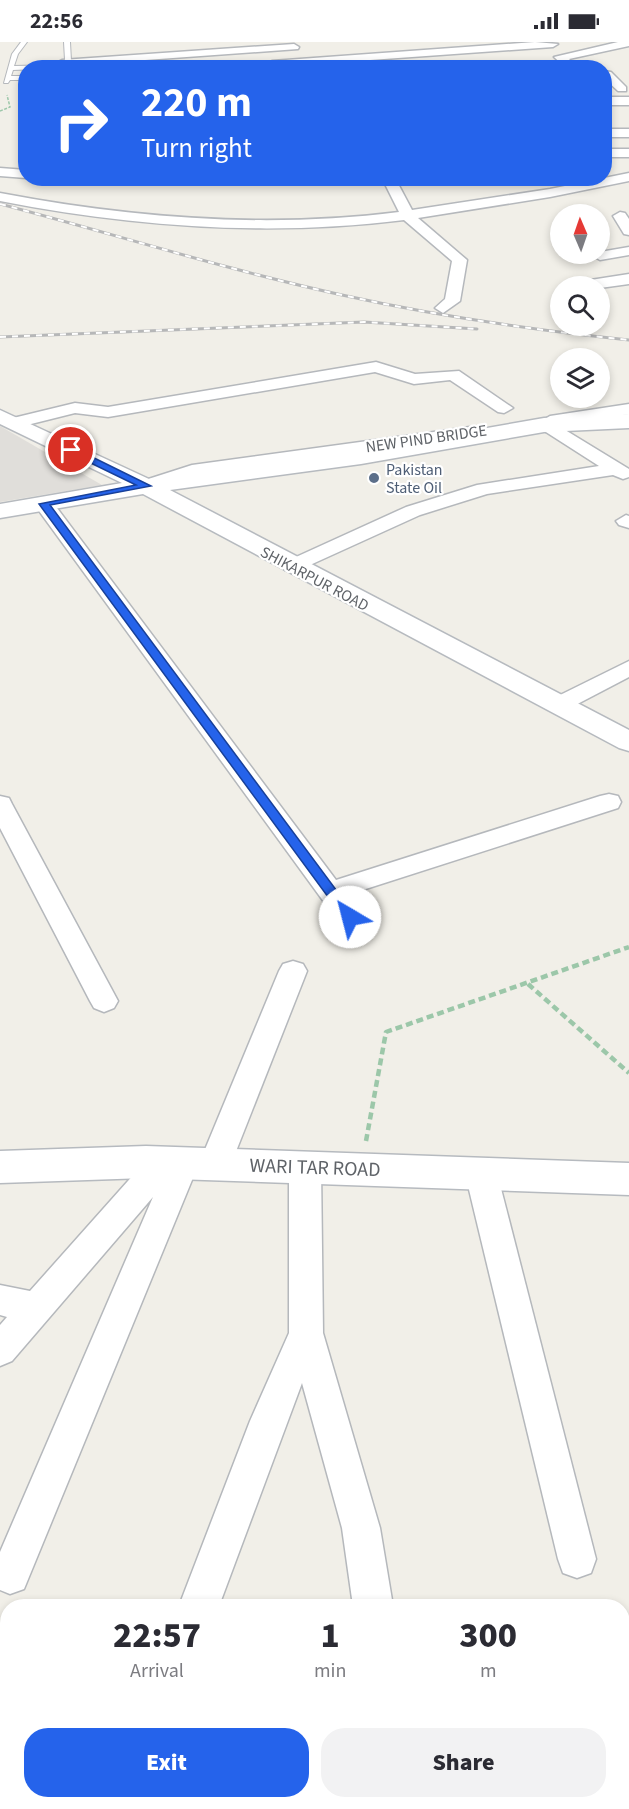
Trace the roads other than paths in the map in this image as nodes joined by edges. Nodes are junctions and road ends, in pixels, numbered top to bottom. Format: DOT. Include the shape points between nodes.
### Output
graph roads {
  1 [pos="24,42"];
  2 [pos="68,42"];
  3 [pos="457,42"];
  4 [pos="629,43"];
  5 [pos="553,44"];
  6 [pos="308,45"];
  7 [pos="578,47"];
  8 [pos="444,48"];
  9 [pos="510,48"];
  10 [pos="324,52"];
  11 [pos="68,60"];
  12 [pos="132,60"];
  13 [pos="315,60"];
  14 [pos="525,60"];
  15 [pos="564,60"];
  16 [pos="10,68"];
  17 [pos="18,68"];
  18 [pos="612,78"];
  19 [pos="18,79"];
  20 [pos="625,89"];
  21 [pos="629,101"];
  22 [pos="612,102"];
  23 [pos="615,116"];
  24 [pos="629,132"];
  25 [pos="612,133"];
  26 [pos="612,153"];
  27 [pos="629,153"];
  28 [pos="0,172"];
  29 [pos="18,173"];
  30 [pos="629,177"];
  31 [pos="612,179"];
  32 [pos="392,186"];
  33 [pos="573,186"];
  34 [pos="0,197"];
  35 [pos="408,216"];
  36 [pos="620,216"];
  37 [pos="629,231"];
  38 [pos="629,251"];
  39 [pos="610,254"];
  40 [pos="629,279"];
  41 [pos="610,282"];
  42 [pos="443,308"];
  43 [pos="504,408"];
  44 [pos="629,409"];
  45 [pos="8,420"];
  46 [pos="629,421"];
  47 [pos="544,425"];
  48 [pos="623,473"];
  49 [pos="146,486"];
  50 [pos="44,504"];
  51 [pos="0,511"];
  52 [pos="292,566"];
  53 [pos="629,668"];
  54 [pos="558,705"];
  55 [pos="629,742"];
  56 [pos="609,802"];
  57 [pos="0,804"];
  58 [pos="330,891"];
  59 [pos="350,917"];
  60 [pos="293,971"];
  61 [pos="104,1002"];
  62 [pos="187,1163"];
  63 [pos="305,1166"];
  64 [pos="0,1167"];
  65 [pos="482,1173"];
  66 [pos="629,1179"];
  67 [pos="0,1300"];
  68 [pos="36,1308"];
  69 [pos="306,1333"];
  70 [pos="0,1350"];
  71 [pos="577,1559"];
  72 [pos="10,1575"];
  73 [pos="202,1599"];
  74 [pos="372,1599"];
  1 -- 16 [label="lane"];
  2 -- 11 [label="lane"];
  3 -- 8 [label="street"];
  4 -- 7 [label="street"];
  5 -- 7 [label="street"];
  5 -- 9 [label="street"];
  6 -- 12 [label="street"];
  7 -- 15 [label="street" via="560,57"];
  8 -- 9 [label="street"];
  8 -- 10 [label="street"];
  8 -- 13 [label="street"];
  9 -- 14 [label="street"];
  16 -- 17 [label="lane"];
  16 -- 19 [label="lane" via="7,80"];
  18 -- 20 [label="street"];
  21 -- 22 [label="street"];
  23 -- 24 [label="street"];
  24 -- 25 [label="street"];
  26 -- 27 [label="street"];
  28 -- 29 [label="street"];
  30 -- 31 [label="street"];
  32 -- 35 [label="street"];
  33 -- 35 [label="street" via="499,204"];
  34 -- 35 [label="street" via="52,209 201,225 344,223"];
  35 -- 42 [label="street" via="460,260 452,300"];
  36 -- 37 [label="street"];
  38 -- 39 [label="street"];
  40 -- 41 [label="street"];
  43 -- 45 [label="street" via="453,375 414,379 376,367 108,412 75,408"];
  44 -- 49 [label="street, NEW PIND BRIDGE" via="223,466"];
  45 -- 49 [label="street, SHIKARPUR ROAD"];
  46 -- 47 [label="street"];
  47 -- 48 [label="street"];
  47 -- 49 [label="street" via="361,457"];
  48 -- 52 [label="street" via="484,489 413,511"];
  49 -- 50 [label="street"];
  49 -- 52 [label="street, SHIKARPUR ROAD"];
  50 -- 51 [label="street"];
  50 -- 58 [label="street"];
  52 -- 54 [label="street, SHIKARPUR ROAD"];
  53 -- 54 [label="street"];
  54 -- 55 [label="street, SHIKARPUR ROAD"];
  56 -- 58 [label="street"];
  57 -- 61 [label="street"];
  58 -- 59 [label="street"];
  60 -- 62 [label="street"];
  62 -- 63 [label="street, WARI TAR ROAD"];
  62 -- 64 [label="street, WARI TAR ROAD"];
  62 -- 68 [label="street"];
  62 -- 72 [label="street"];
  63 -- 65 [label="street, WARI TAR ROAD"];
  63 -- 69 [label="street"];
  65 -- 66 [label="street, WARI TAR ROAD"];
  65 -- 71 [label="street"];
  67 -- 68 [label="street"];
  68 -- 70 [label="street"];
  69 -- 73 [label="street" via="268,1421"];
  69 -- 74 [label="street" via="362,1528"];
}
